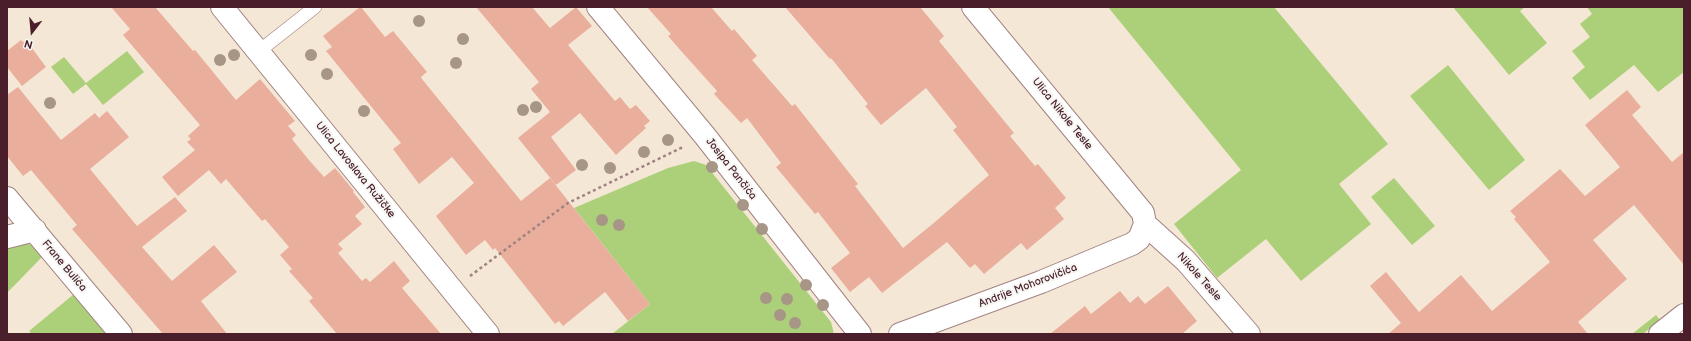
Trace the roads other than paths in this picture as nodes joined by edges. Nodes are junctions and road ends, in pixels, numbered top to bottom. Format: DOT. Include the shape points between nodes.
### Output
graph roads {
  1 [pos="222,7"];
  2 [pos="315,7"];
  3 [pos="598,7"];
  4 [pos="973,7"];
  5 [pos="258,52"];
  6 [pos="7,198"];
  7 [pos="1146,224"];
  8 [pos="35,230"];
  9 [pos="7,237"];
  10 [pos="1684,315"];
  11 [pos="121,334"];
  12 [pos="488,334"];
  13 [pos="860,334"];
  14 [pos="900,334"];
  15 [pos="1249,334"];
  16 [pos="1660,334"];
  1 -- 5 [label="street, Ulica Lavoslava Ružičke"];
  2 -- 5 [label="lane"];
  3 -- 13 [label="street, Josipa Pančića" via="705,136"];
  4 -- 7 [label="street, Ulica Nikole Tesle" via="1143,212"];
  5 -- 12 [label="street, Ulica Lavoslava Ružičke"];
  6 -- 8 [label="street, Frane Bulića"];
  7 -- 14 [label="street, Andrije Mohorovičića" via="1139,239 1132,244 1041,282"];
  7 -- 15 [label="street, Nikole Tesle" via="1186,261"];
  8 -- 9 [label="street"];
  8 -- 11 [label="street, Frane Bulića"];
  10 -- 16 [label="street"];
}
